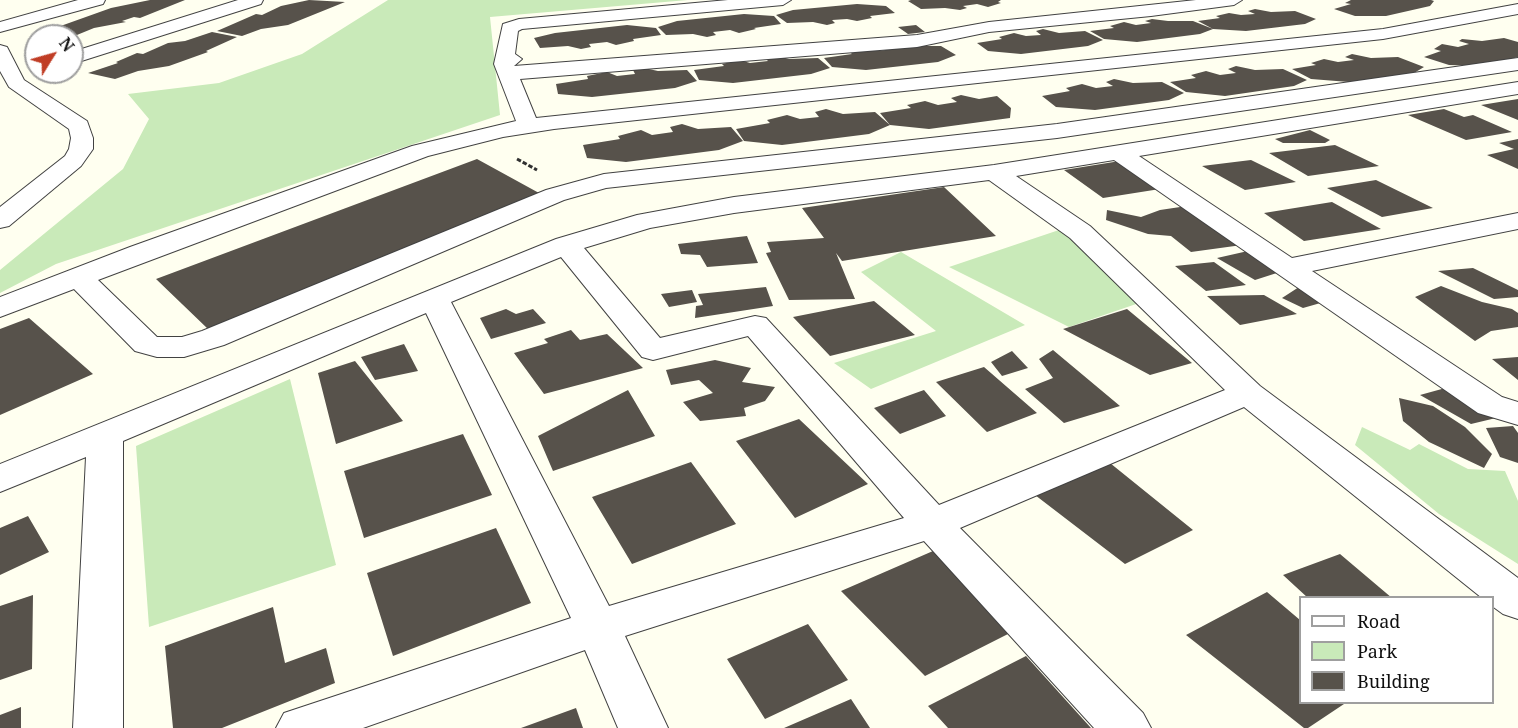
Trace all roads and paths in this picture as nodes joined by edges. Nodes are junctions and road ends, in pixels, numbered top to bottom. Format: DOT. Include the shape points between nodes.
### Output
graph roads {
  1 [pos="97,0"];
  2 [pos="255,0"];
  3 [pos="783,0"];
  4 [pos="1104,0"];
  5 [pos="1234,0"];
  6 [pos="1518,9"];
  7 [pos="968,13"];
  8 [pos="0,27"];
  9 [pos="831,30"];
  10 [pos="691,41"];
  11 [pos="591,49"];
  12 [pos="0,51"];
  13 [pos="84,54"];
  14 [pos="1518,64"];
  15 [pos="506,69"];
  16 [pos="24,73"];
  17 [pos="14,76"];
  18 [pos="1518,88"];
  19 [pos="528,125"];
  20 [pos="474,136"];
  21 [pos="1118,152"];
  22 [pos="994,172"];
  23 [pos="572,189"];
  24 [pos="0,220"];
  25 [pos="1518,221"];
  26 [pos="566,245"];
  27 [pos="1287,268"];
  28 [pos="78,277"];
  29 [pos="434,299"];
  30 [pos="0,308"];
  31 [pos="213,338"];
  32 [pos="260,369"];
  33 [pos="1248,393"];
  34 [pos="1518,414"];
  35 [pos="105,436"];
  36 [pos="0,479"];
  37 [pos="932,524"];
  38 [pos="1518,602"];
  39 [pos="598,627"];
  40 [pos="98,728"];
  41 [pos="301,728"];
  42 [pos="644,728"];
  43 [pos="1126,728"];
  1 -- 8 [label="street"];
  2 -- 13 [label="street"];
  3 -- 15 [label="street" via="519,24 509,28"];
  4 -- 7 [label="street"];
  5 -- 15 [label="street" via="989,27 923,40"];
  6 -- 19 [label="street" via="1383,34"];
  9 -- 10 [label="street"];
  11 -- 15 [label="street" via="521,57 509,60"];
  12 -- 17 [label="street"];
  14 -- 23 [label="street" via="1057,130 620,178"];
  15 -- 19 [label="street"];
  16 -- 17 [label="street"];
  17 -- 24 [label="street" via="16,83 34,97 79,126 82,138 73,161"];
  18 -- 21 [label="street"];
  19 -- 20 [label="street"];
  20 -- 23 [label="path"];
  20 -- 28 [label="street" via="420,151"];
  21 -- 22 [label="street"];
  21 -- 27 [label="street"];
  22 -- 26 [label="street" via="734,204 646,221"];
  22 -- 33 [label="street" via="1080,232"];
  23 -- 31 [label="street"];
  25 -- 27 [label="street"];
  26 -- 29 [label="street"];
  26 -- 37 [label="street" via="652,350 755,325"];
  27 -- 34 [label="street" via="1490,405"];
  28 -- 30 [label="street"];
  28 -- 31 [label="street" via="147,344 184,347"];
  29 -- 32 [label="street"];
  29 -- 39 [label="street"];
  31 -- 32 [label="street"];
  32 -- 35 [label="street"];
  33 -- 37 [label="street"];
  33 -- 38 [label="street"];
  35 -- 36 [label="street"];
  35 -- 40 [label="street"];
  37 -- 39 [label="street"];
  37 -- 43 [label="street"];
  39 -- 41 [label="street"];
  39 -- 42 [label="street"];
}
